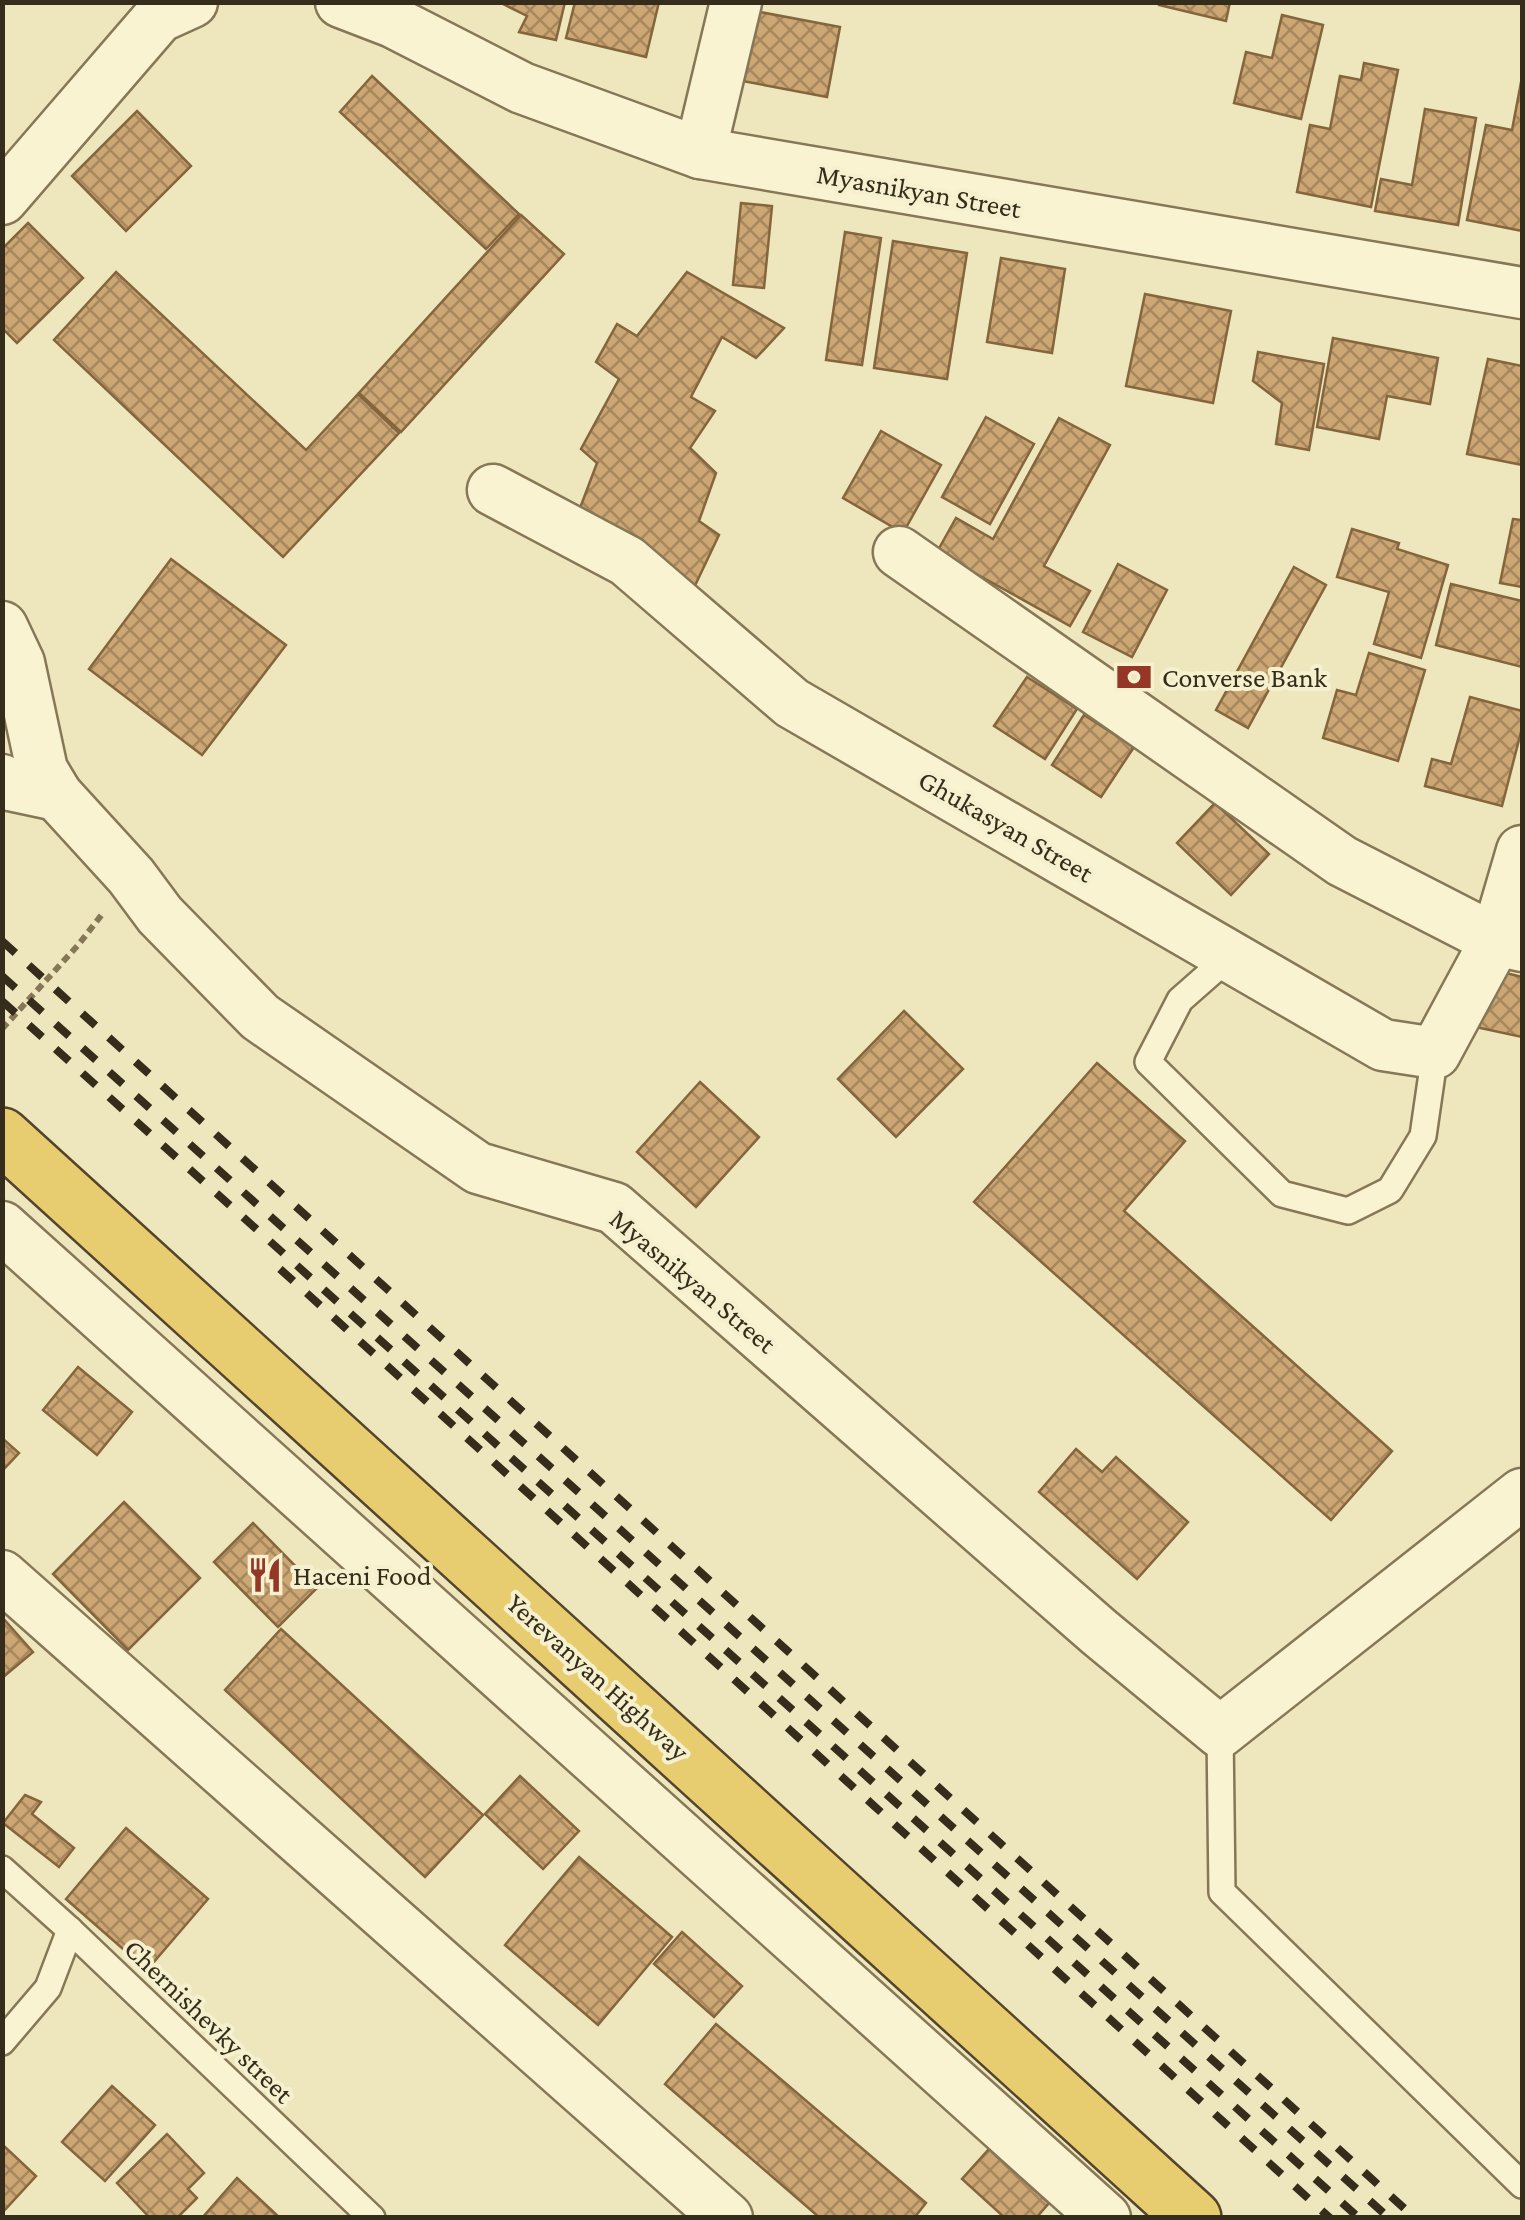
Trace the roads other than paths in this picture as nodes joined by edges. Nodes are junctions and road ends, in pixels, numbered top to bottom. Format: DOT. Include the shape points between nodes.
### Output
graph roads {
  1 [pos="192,2"];
  2 [pos="341,2"];
  3 [pos="736,2"];
  4 [pos="700,154"];
  5 [pos="2,199"];
  6 [pos="1522,294"];
  7 [pos="493,490"];
  8 [pos="899,552"];
  9 [pos="2,626"];
  10 [pos="2,780"];
  11 [pos="57,795"];
  12 [pos="1522,850"];
  13 [pos="1509,943"];
  14 [pos="1230,956"];
  15 [pos="1435,1053"];
  16 [pos="2,1136"];
  17 [pos="2,1227"];
  18 [pos="1522,1494"];
  19 [pos="2,1576"];
  20 [pos="1220,1732"];
  21 [pos="2,1869"];
  22 [pos="70,1930"];
  23 [pos="2,2042"];
  24 [pos="1522,2185"];
  25 [pos="372,2218"];
  26 [pos="727,2218"];
  27 [pos="1105,2218"];
  28 [pos="1192,2218"];
  1 -- 5 [label="street" via="159,17"];
  2 -- 4 [label="street, Myasnikyan Street" via="522,88"];
  3 -- 4 [label="street"];
  4 -- 6 [label="street, Myasnikyan Street"];
  7 -- 14 [label="street, Ghukasyan Street" via="627,561 792,702"];
  8 -- 13 [label="street" via="1342,861"];
  9 -- 11 [label="street, Myasnikyan Street" via="19,663 42,770"];
  10 -- 11 [label="street"];
  11 -- 20 [label="street, Myasnikyan Street" via="160,915 260,1016 478,1168 614,1208"];
  12 -- 13 [label="street"];
  13 -- 15 [label="street"];
  14 -- 15 [label="street, Ghukasyan Street" via="1383,1045"];
  14 -- 15 [label="lane" via="1180,1000 1148,1062 1282,1194 1348,1211 1390,1190 1422,1136"];
  16 -- 28 [label="highway, Yerevanyan Highway"];
  17 -- 27 [label="street"];
  18 -- 20 [label="street"];
  19 -- 26 [label="street"];
  20 -- 24 [label="lane" via="1222,1892"];
  21 -- 22 [label="lane, Chernishevky street"];
  22 -- 23 [label="lane" via="48,1988"];
  22 -- 25 [label="lane, Chernishevky street"];
}
